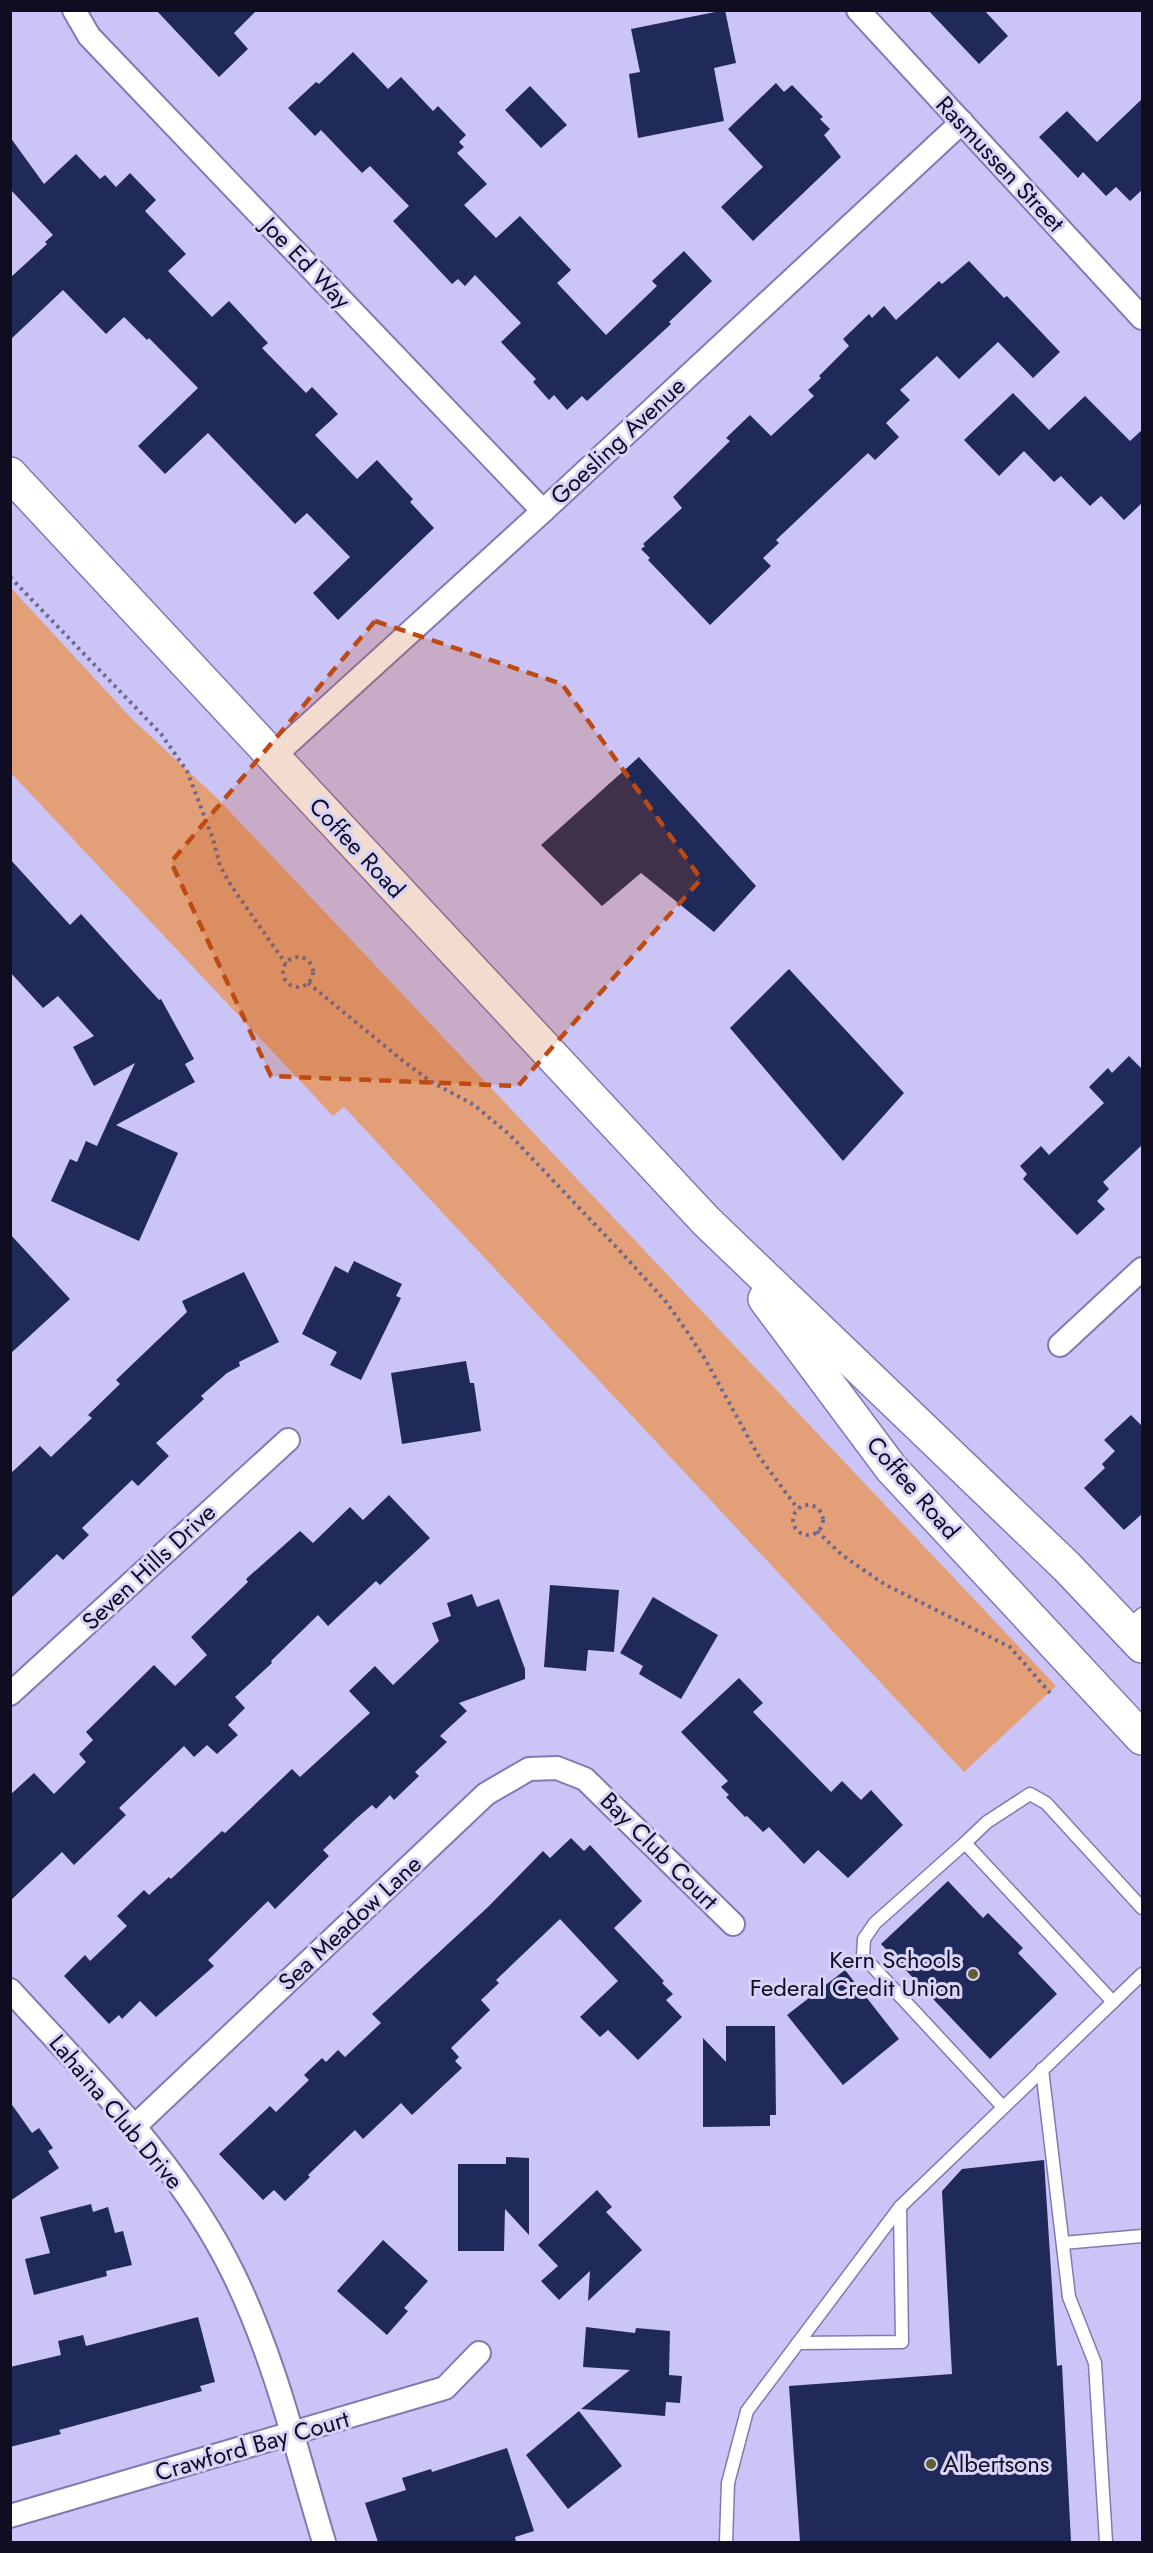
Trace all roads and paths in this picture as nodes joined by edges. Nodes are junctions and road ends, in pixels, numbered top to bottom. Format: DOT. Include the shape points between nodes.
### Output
graph roads {
  1 [pos="74,10"];
  2 [pos="858,10"];
  3 [pos="962,122"];
  4 [pos="1140,308"];
  5 [pos="10,474"];
  6 [pos="543,511"];
  7 [pos="10,577"];
  8 [pos="273,757"];
  9 [pos="286,964"];
  10 [pos="308,983"];
  11 [pos="706,1221"];
  12 [pos="1143,1269"];
  13 [pos="1060,1345"];
  14 [pos="288,1440"];
  15 [pos="798,1509"];
  16 [pos="817,1531"];
  17 [pos="1137,1630"];
  18 [pos="1050,1693"];
  19 [pos="10,1694"];
  20 [pos="1143,1738"];
  21 [pos="585,1779"];
  22 [pos="965,1843"];
  23 [pos="1143,1908"];
  24 [pos="732,1924"];
  25 [pos="1143,1974"];
  26 [pos="10,1990"];
  27 [pos="1113,2002"];
  28 [pos="1042,2068"];
  29 [pos="1003,2107"];
  30 [pos="135,2126"];
  31 [pos="900,2206"];
  32 [pos="1143,2236"];
  33 [pos="1063,2243"];
  34 [pos="798,2343"];
  35 [pos="479,2352"];
  36 [pos="291,2435"];
  37 [pos="10,2516"];
  38 [pos="324,2542"];
  39 [pos="726,2542"];
  40 [pos="1106,2542"];
  1 -- 6 [label="street, Joe Ed Way" via="89,36"];
  2 -- 3 [label="street, Rasmussen Street"];
  3 -- 4 [label="street, Rasmussen Street"];
  3 -- 6 [label="street, Goesling Avenue"];
  5 -- 8 [label="main road, Coffee Road"];
  6 -- 8 [label="street, Goesling Avenue"];
  7 -- 9 [label="path" via="161,734 187,771 226,877"];
  8 -- 11 [label="main road, Coffee Road"];
  9 -- 10 [label="path" via="283,973 290,985"];
  9 -- 10 [label="path" via="294,958 307,961 312,974"];
  10 -- 15 [label="path" via="402,1060 474,1105 510,1135 614,1245 673,1311 705,1359 758,1455"];
  11 -- 17 [label="main road, Coffee Road"];
  11 -- 20 [label="main road, Coffee Road" via="891,1468"];
  12 -- 13 [label="street"];
  14 -- 19 [label="street, Seven Hills Drive"];
  15 -- 16 [label="path" via="793,1518 795,1527 803,1534"];
  15 -- 16 [label="path" via="807,1505 819,1510 822,1524"];
  16 -- 18 [label="path" via="884,1584 1010,1647"];
  21 -- 24 [label="street, Bay Club Court"];
  21 -- 30 [label="street, Sea Meadow Lane" via="557,1768 528,1769 486,1794"];
  22 -- 23 [label="lane" via="987,1822 1030,1794 1046,1803"];
  22 -- 27 [label="lane"];
  22 -- 29 [label="lane" via="875,1923 864,1939 863,1956"];
  25 -- 27 [label="lane"];
  26 -- 30 [label="street, Lahaina Club Drive"];
  27 -- 28 [label="lane"];
  28 -- 29 [label="lane"];
  28 -- 33 [label="lane"];
  29 -- 31 [label="lane"];
  30 -- 36 [label="street, Lahaina Club Drive" via="201,2215 234,2275 262,2340"];
  31 -- 34 [label="lane"];
  31 -- 34 [label="lane" via="902,2343"];
  32 -- 33 [label="lane"];
  33 -- 40 [label="lane" via="1069,2297 1095,2363"];
  34 -- 39 [label="lane" via="747,2411 728,2483"];
  35 -- 36 [label="street, Crawford Bay Court" via="445,2388"];
  36 -- 37 [label="street, Crawford Bay Court"];
  36 -- 38 [label="street, Lahaina Club Drive"];
}
